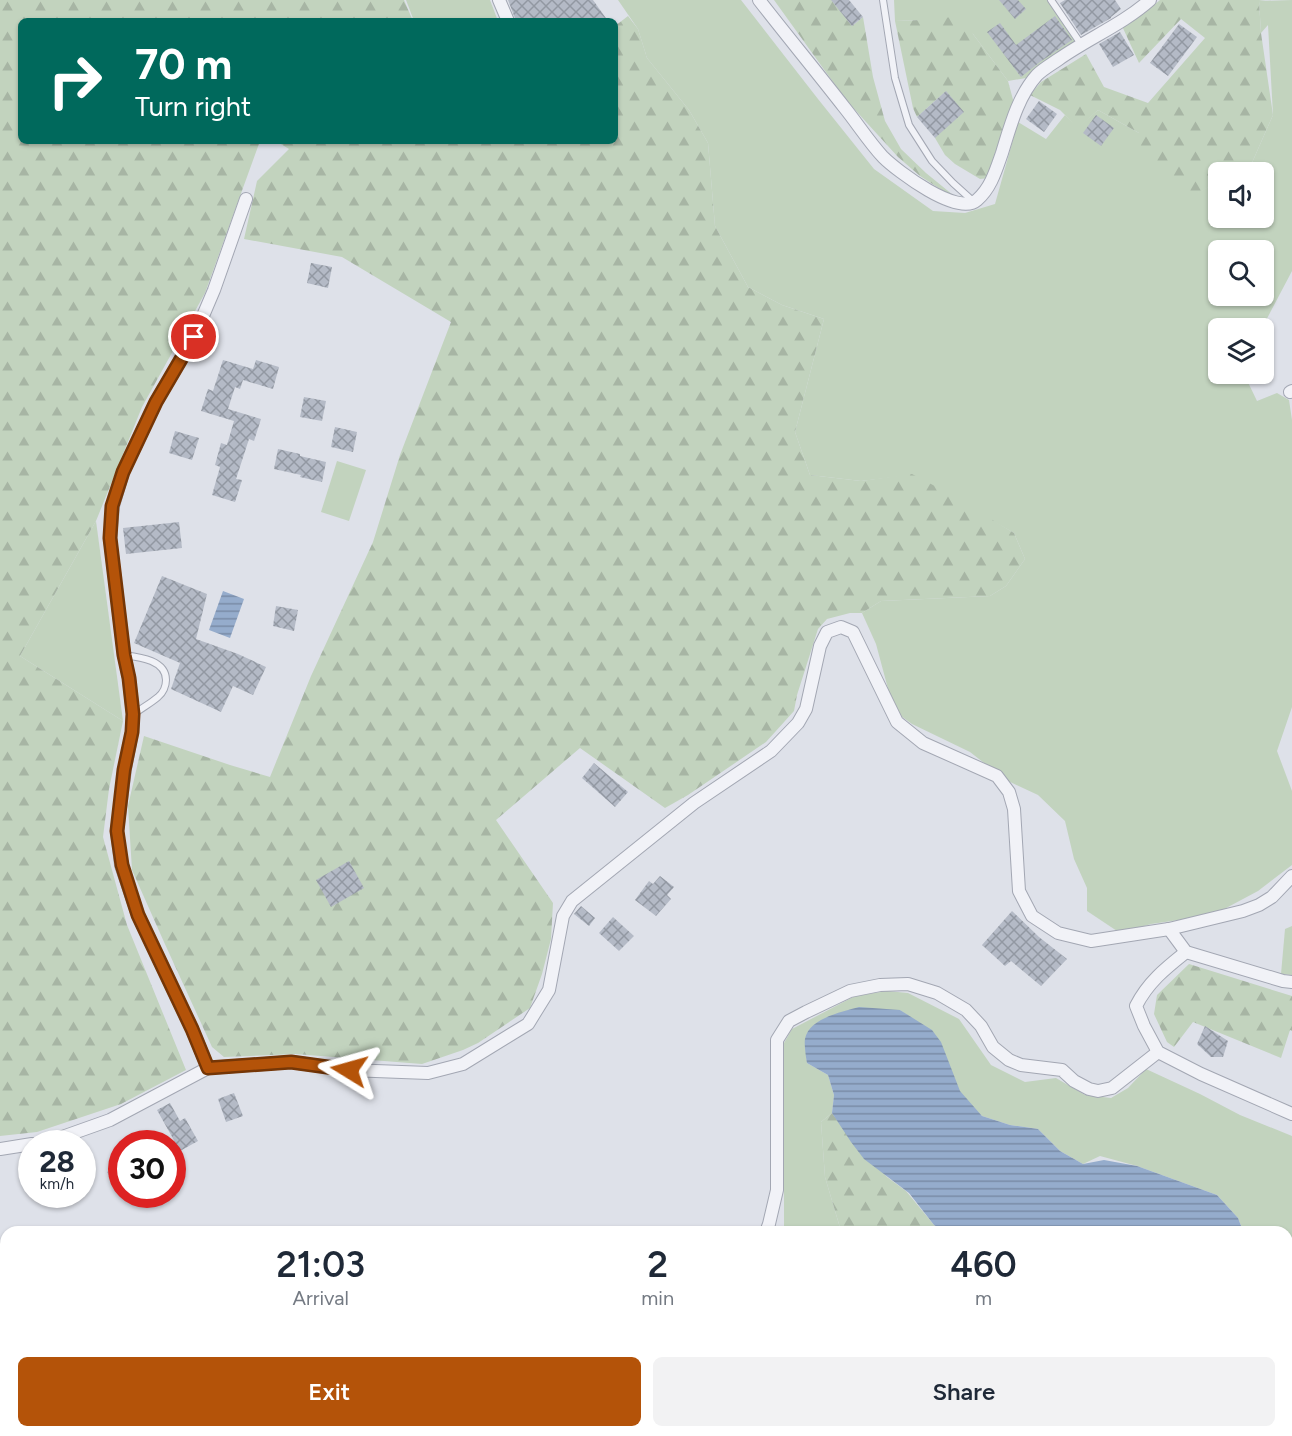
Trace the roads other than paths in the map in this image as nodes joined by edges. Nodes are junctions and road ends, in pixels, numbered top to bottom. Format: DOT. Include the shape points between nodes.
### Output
graph roads {
  1 [pos="499,0"];
  2 [pos="759,0"];
  3 [pos="882,0"];
  4 [pos="1051,0"];
  5 [pos="1150,0"];
  6 [pos="507,18"];
  7 [pos="1082,44"];
  8 [pos="246,199"];
  9 [pos="975,202"];
  10 [pos="124,655"];
  11 [pos="133,714"];
  12 [pos="1292,876"];
  13 [pos="1169,928"];
  14 [pos="1186,952"];
  15 [pos="1292,982"];
  16 [pos="1158,1052"];
  17 [pos="208,1068"];
  18 [pos="1292,1114"];
  19 [pos="82,1130"];
  20 [pos="18,1146"];
  21 [pos="0,1149"];
  22 [pos="768,1226"];
  1 -- 6 [label="street"];
  2 -- 9 [label="street" via="884,158 936,195 962,204"];
  3 -- 9 [label="lane" via="895,78 909,125 932,161"];
  4 -- 7 [label="lane"];
  5 -- 7 [label="street"];
  7 -- 9 [label="street" via="1037,75 1024,94 988,189"];
  8 -- 10 [label="street" via="194,337 156,402 123,472 112,506 110,538"];
  10 -- 11 [label="street"];
  10 -- 11 [label="lane" via="155,663 163,668 166,678 159,697"];
  11 -- 17 [label="street" via="117,831 122,865 138,915"];
  12 -- 13 [label="street" via="1258,905"];
  13 -- 14 [label="street"];
  13 -- 17 [label="street" via="1091,941 1058,933 1032,916 1019,891 1014,809 1009,792 997,776 923,743 897,722 854,632 841,627 827,632 820,646 806,709 771,751 694,803 572,901 563,916 549,990 528,1024 464,1064 428,1073 349,1070 291,1062"];
  14 -- 15 [label="street"];
  14 -- 16 [label="street" via="1144,990 1136,1006"];
  16 -- 18 [label="street"];
  16 -- 22 [label="street" via="1112,1088 1098,1091 1074,1081 1062,1070 1009,1060 993,1047 966,1010 938,993 908,984 880,985 841,995 789,1021 777,1040 777,1190"];
  17 -- 19 [label="street" via="110,1120"];
  20 -- 21 [label="street"];
}
